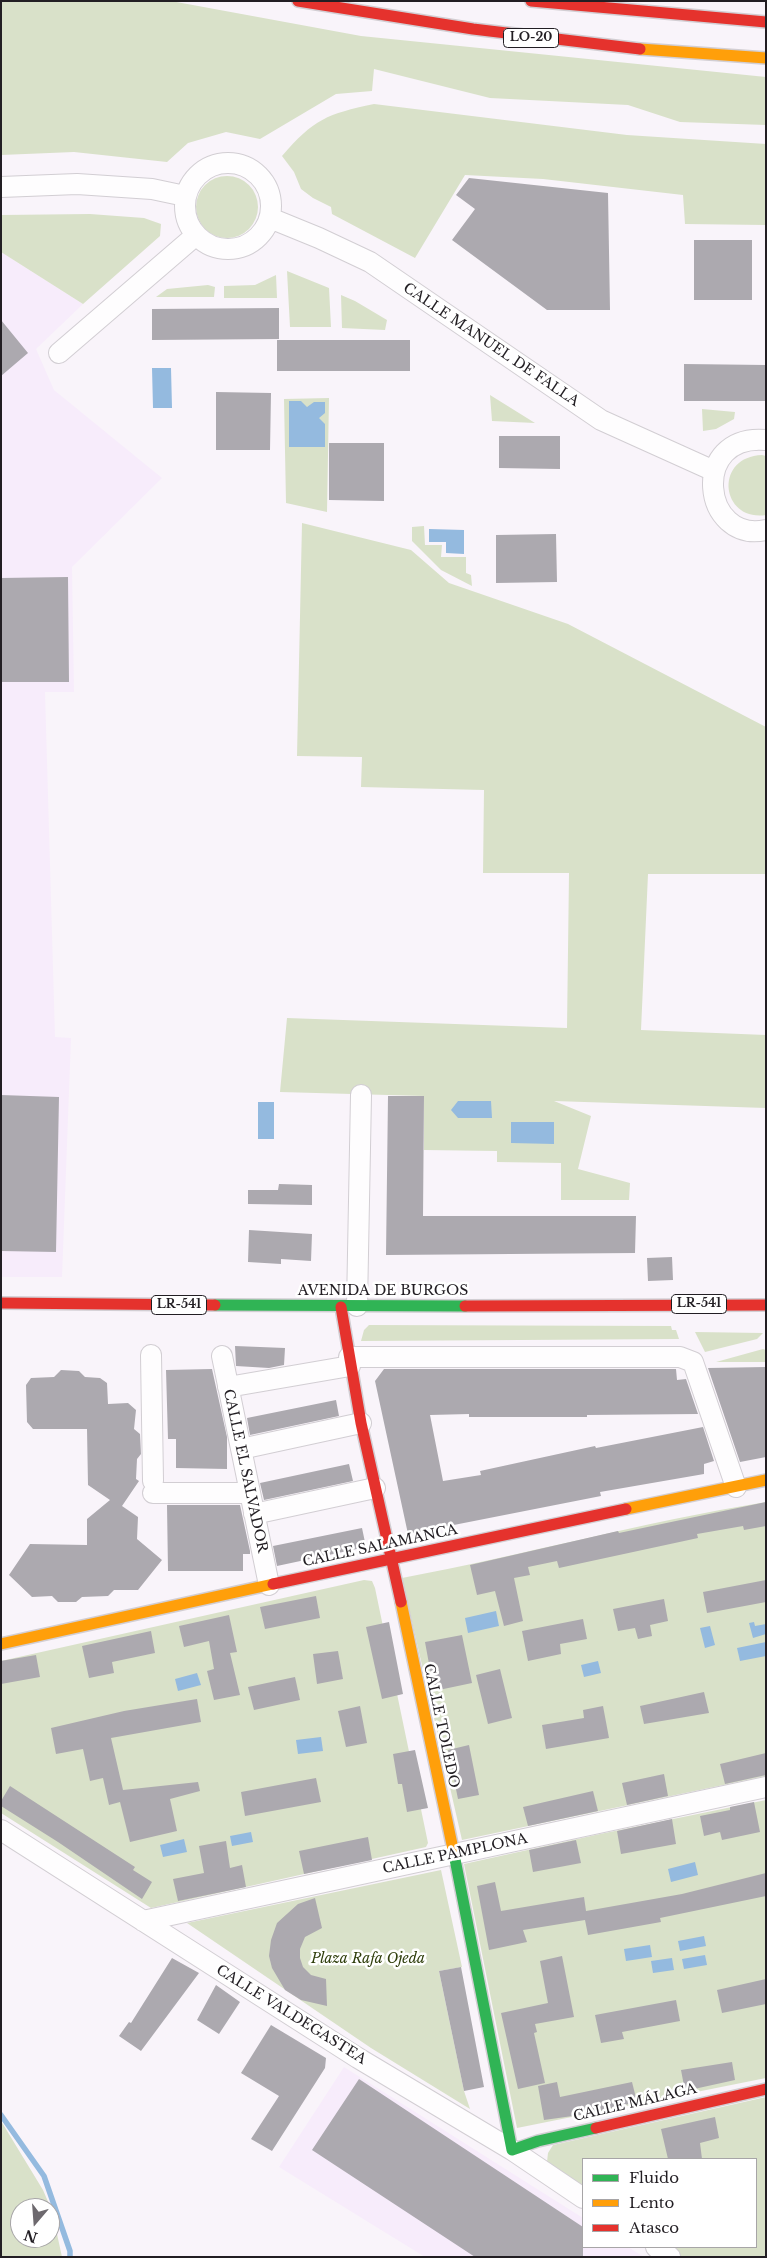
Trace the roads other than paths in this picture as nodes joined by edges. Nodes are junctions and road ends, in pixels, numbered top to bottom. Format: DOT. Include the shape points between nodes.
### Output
graph roads {
  1 [pos="298,1"];
  2 [pos="532,1"];
  3 [pos="766,22"];
  4 [pos="766,58"];
  5 [pos="1,187"];
  6 [pos="185,196"];
  7 [pos="270,218"];
  8 [pos="195,236"];
  9 [pos="59,354"];
  10 [pos="766,440"];
  11 [pos="714,471"];
  12 [pos="766,530"];
  13 [pos="360,1095"];
  14 [pos="1,1303"];
  15 [pos="766,1305"];
  16 [pos="349,1306"];
  17 [pos="151,1354"];
  18 [pos="222,1356"];
  19 [pos="350,1361"];
  20 [pos="228,1388"];
  21 [pos="361,1424"];
  22 [pos="241,1449"];
  23 [pos="766,1480"];
  24 [pos="736,1487"];
  25 [pos="375,1488"];
  26 [pos="250,1493"];
  27 [pos="254,1514"];
  28 [pos="392,1559"];
  29 [pos="269,1585"];
  30 [pos="1,1644"];
  31 [pos="766,1787"];
  32 [pos="1,1830"];
  33 [pos="454,1855"];
  34 [pos="143,1921"];
  35 [pos="766,2089"];
  36 [pos="512,2150"];
  37 [pos="582,2197"];
  38 [pos="657,2248"];
  39 [pos="670,2257"];
  1 -- 4 [label="main road, LO-20" via="540,40"];
  2 -- 3 [label="main road"];
  5 -- 6 [label="street" via="77,184 152,189"];
  6 -- 7 [label="street" via="199,173 211,166 238,164 262,179 271,205"];
  6 -- 8 [label="street" via="185,217"];
  7 -- 8 [label="street" via="256,240 244,247 218,249"];
  7 -- 11 [label="street, CALLE MANUEL DE FALLA" via="370,262 601,420"];
  8 -- 9 [label="street"];
  10 -- 11 [label="street" via="755,439 729,448"];
  11 -- 12 [label="street" via="712,486 722,514 747,530"];
  13 -- 16 [label="street"];
  14 -- 16 [label="main road, AVENIDA DE BURGOS / LR-541"];
  15 -- 16 [label="main road, AVENIDA DE BURGOS / LR-541"];
  16 -- 19 [label="main road, CALLE TOLEDO"];
  17 -- 26 [label="street" via="153,1487"];
  18 -- 20 [label="street, CALLE EL SALVADOR"];
  19 -- 20 [label="street"];
  19 -- 21 [label="main road, CALLE TOLEDO"];
  19 -- 24 [label="street" via="680,1357 694,1362"];
  20 -- 22 [label="street, CALLE EL SALVADOR"];
  21 -- 22 [label="street"];
  21 -- 25 [label="main road, CALLE TOLEDO"];
  22 -- 26 [label="street, CALLE EL SALVADOR"];
  23 -- 24 [label="main road, CALLE SALAMANCA"];
  24 -- 28 [label="main road, CALLE SALAMANCA"];
  25 -- 27 [label="street"];
  25 -- 28 [label="main road, CALLE TOLEDO"];
  26 -- 27 [label="street, CALLE EL SALVADOR"];
  27 -- 29 [label="street, CALLE EL SALVADOR"];
  28 -- 29 [label="main road, CALLE SALAMANCA"];
  28 -- 33 [label="main road, CALLE TOLEDO"];
  29 -- 30 [label="main road, CALLE SALAMANCA"];
  31 -- 33 [label="street, CALLE PAMPLONA"];
  32 -- 34 [label="street, CALLE VALDEGASTEA"];
  33 -- 34 [label="street, CALLE PAMPLONA"];
  33 -- 36 [label="main road, CALLE TOLEDO"];
  34 -- 36 [label="street, CALLE VALDEGASTEA" via="350,2053"];
  35 -- 36 [label="main road, CALLE MÁLAGA" via="538,2141"];
  36 -- 37 [label="street, CALLE VALDEGASTEA"];
  38 -- 39 [label="street"];
}
